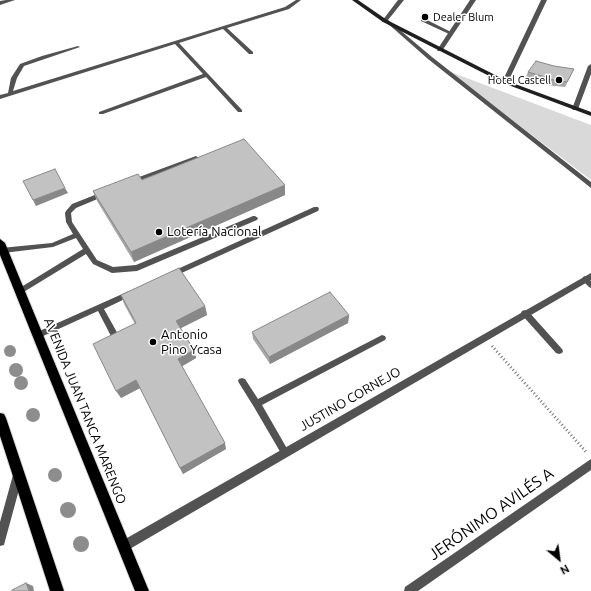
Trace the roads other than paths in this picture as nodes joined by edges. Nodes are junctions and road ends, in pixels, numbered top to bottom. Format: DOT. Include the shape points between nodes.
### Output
graph roads {
  1 [pos="12,0"];
  2 [pos="299,0"];
  3 [pos="355,0"];
  4 [pos="401,0"];
  5 [pos="473,0"];
  6 [pos="544,0"];
  7 [pos="0,3"];
  8 [pos="423,20"];
  9 [pos="387,21"];
  10 [pos="223,27"];
  11 [pos="451,33"];
  12 [pos="176,42"];
  13 [pos="78,47"];
  14 [pos="440,50"];
  15 [pos="251,53"];
  16 [pos="591,67"];
  17 [pos="206,75"];
  18 [pos="505,82"];
  19 [pos="10,94"];
  20 [pos="0,97"];
  21 [pos="575,109"];
  22 [pos="240,111"];
  23 [pos="102,113"];
  24 [pos="591,114"];
  25 [pos="204,155"];
  26 [pos="124,185"];
  27 [pos="591,186"];
  28 [pos="110,191"];
  29 [pos="316,209"];
  30 [pos="255,218"];
  31 [pos="77,235"];
  32 [pos="2,246"];
  33 [pos="87,250"];
  34 [pos="169,276"];
  35 [pos="589,280"];
  36 [pos="20,291"];
  37 [pos="134,292"];
  38 [pos="99,308"];
  39 [pos="525,313"];
  40 [pos="38,335"];
  41 [pos="115,336"];
  42 [pos="382,338"];
  43 [pos="559,351"];
  44 [pos="242,381"];
  45 [pos="257,404"];
  46 [pos="0,418"];
  47 [pos="285,452"];
  48 [pos="591,464"];
  49 [pos="18,474"];
  50 [pos="0,542"];
  51 [pos="124,546"];
  52 [pos="57,591"];
  53 [pos="142,591"];
  54 [pos="409,591"];
  1 -- 7 [label="street"];
  2 -- 10 [label="lane" via="288,8"];
  3 -- 9 [label="street"];
  4 -- 9 [label="street"];
  5 -- 11 [label="street"];
  6 -- 18 [label="street"];
  8 -- 11 [label="lane"];
  9 -- 14 [label="street"];
  9 -- 27 [label="street"];
  10 -- 12 [label="lane"];
  10 -- 15 [label="lane"];
  11 -- 14 [label="street"];
  12 -- 17 [label="lane"];
  12 -- 19 [label="lane"];
  13 -- 19 [label="lane" via="22,65 14,78"];
  14 -- 18 [label="street"];
  16 -- 21 [label="street"];
  17 -- 22 [label="lane"];
  17 -- 23 [label="lane"];
  18 -- 21 [label="street"];
  19 -- 20 [label="lane"];
  21 -- 24 [label="street"];
  25 -- 26 [label="lane"];
  28 -- 31 [label="lane" via="74,206 68,213 69,222"];
  29 -- 34 [label="lane"];
  30 -- 33 [label="lane" via="137,268 112,270 95,262"];
  31 -- 32 [label="lane" via="53,244"];
  31 -- 33 [label="lane"];
  32 -- 36 [label="main road, AVENIDA JUAN TANCA MARENGO"];
  33 -- 36 [label="lane"];
  35 -- 39 [label="street, JUSTINO CORNEJO"];
  36 -- 40 [label="main road, AVENIDA JUAN TANCA MARENGO"];
  37 -- 38 [label="lane"];
  38 -- 40 [label="lane"];
  38 -- 41 [label="lane"];
  39 -- 43 [label="lane"];
  39 -- 47 [label="street, JUSTINO CORNEJO"];
  40 -- 51 [label="main road, AVENIDA JUAN TANCA MARENGO"];
  42 -- 45 [label="lane"];
  44 -- 45 [label="lane"];
  45 -- 47 [label="lane"];
  46 -- 49 [label="main road"];
  47 -- 51 [label="street, JUSTINO CORNEJO"];
  48 -- 54 [label="street, JERÓNIMO AVILÉS A"];
  49 -- 50 [label="street"];
  49 -- 52 [label="main road"];
  51 -- 53 [label="main road, AVENIDA JUAN TANCA MARENGO"];
}
